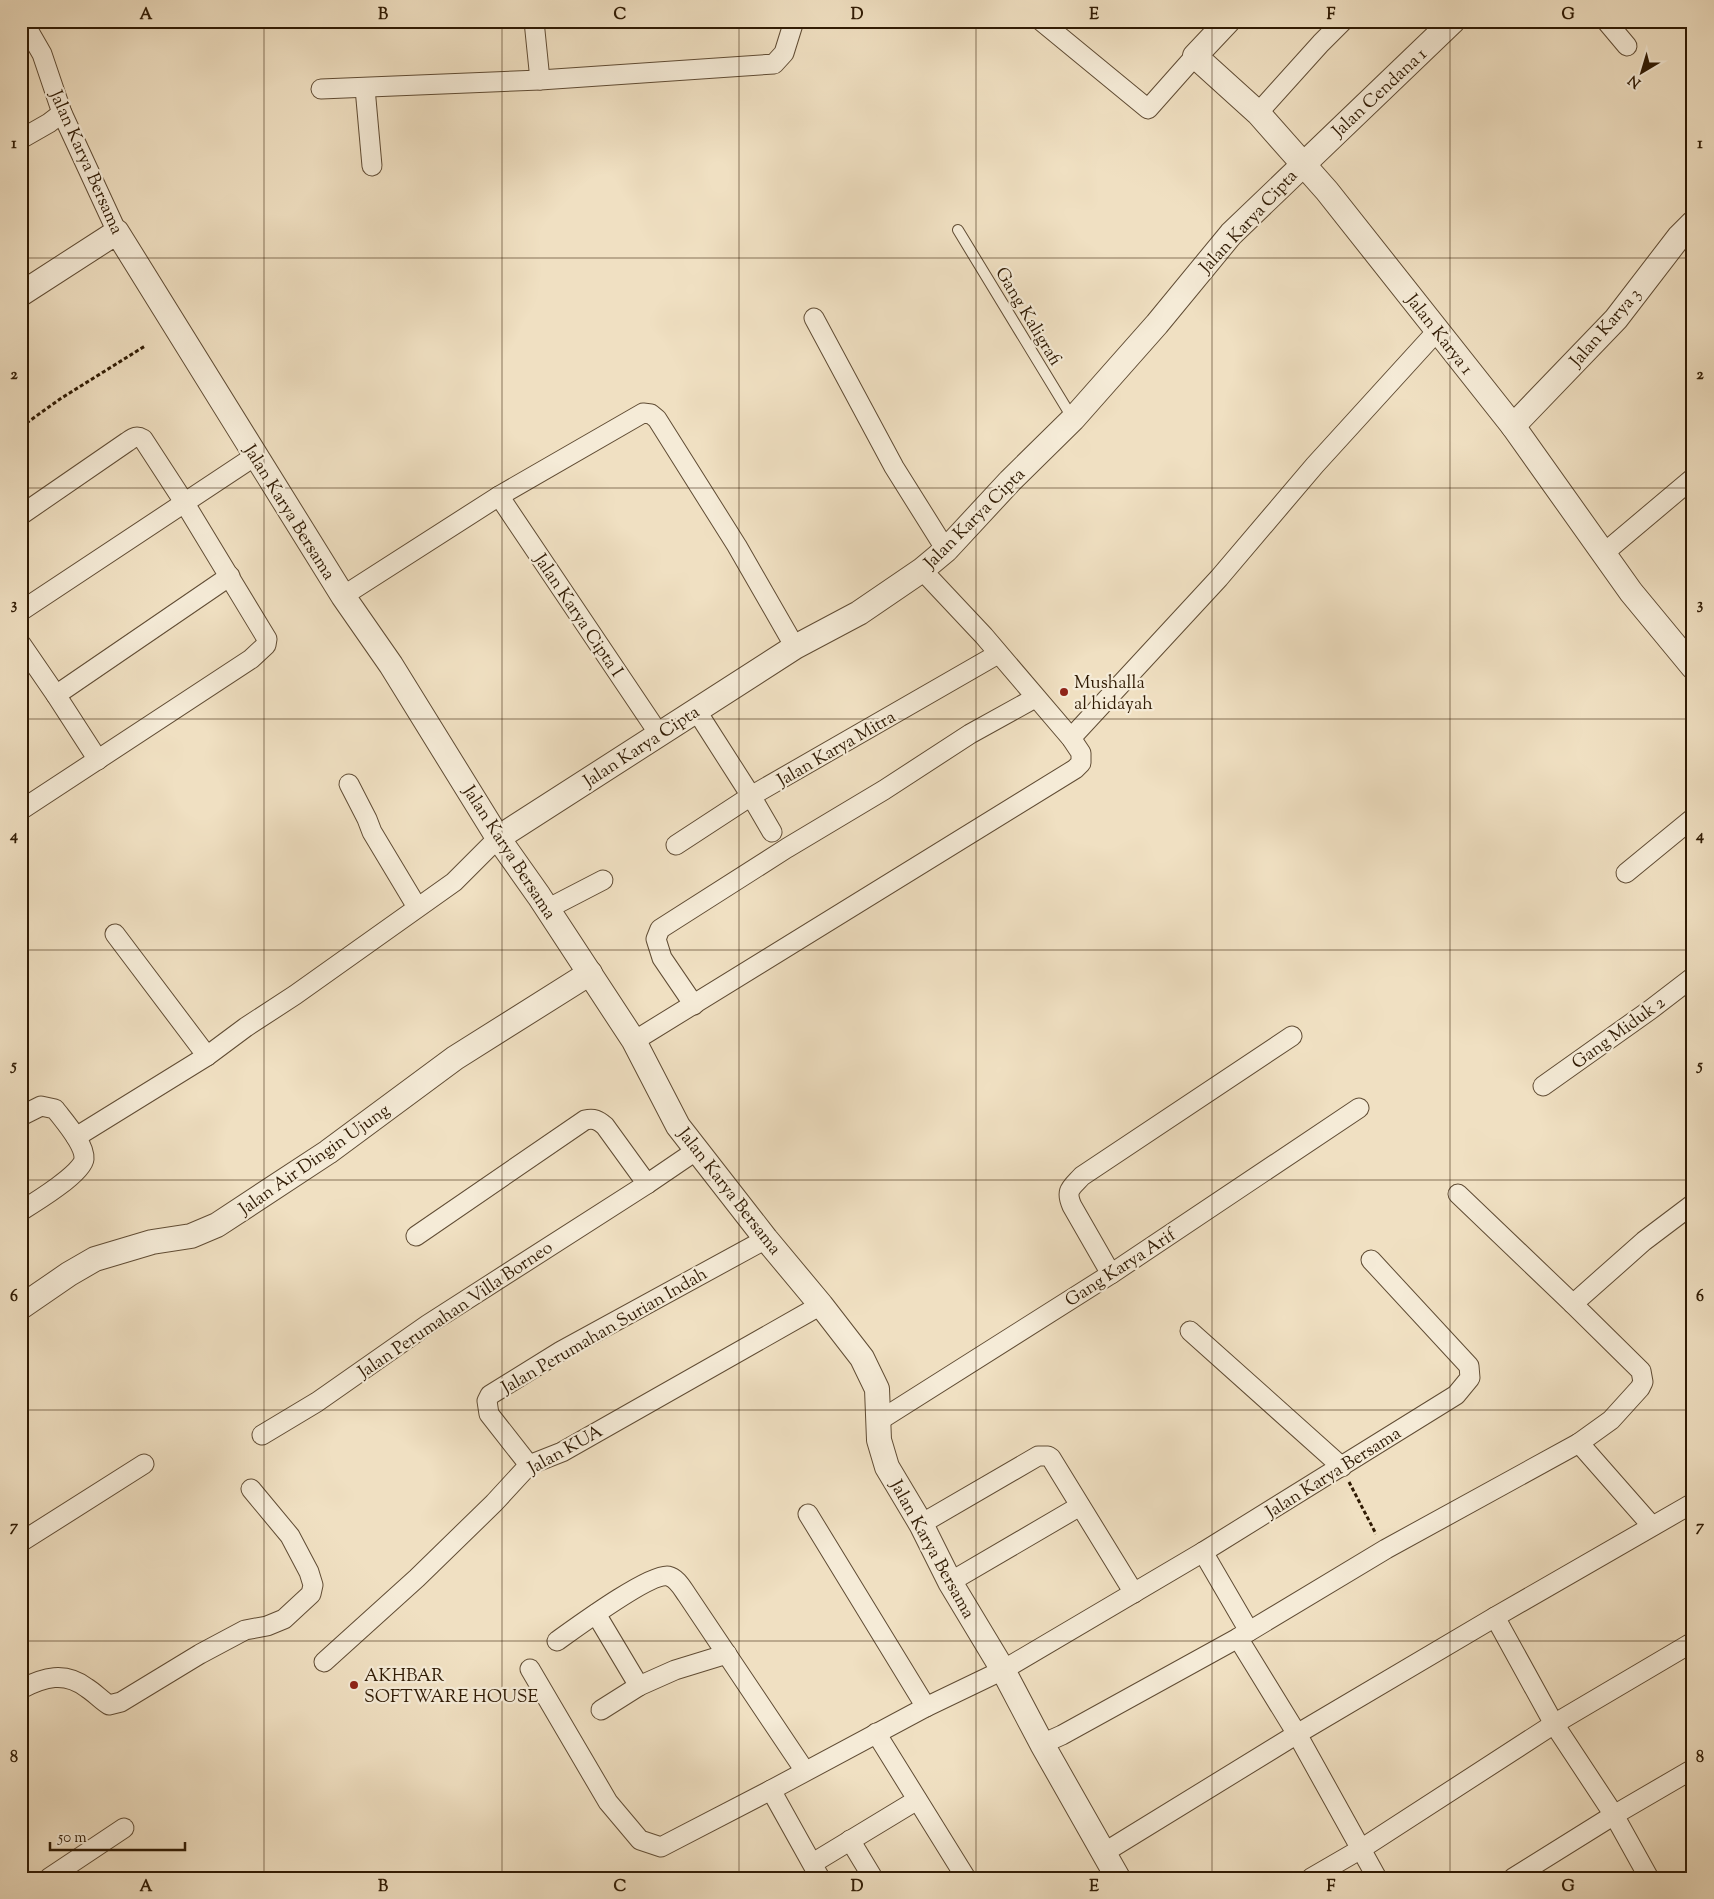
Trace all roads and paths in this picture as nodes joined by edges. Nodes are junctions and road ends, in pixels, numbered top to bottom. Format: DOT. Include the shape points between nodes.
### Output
graph roads {
  1 [pos="24,21"];
  2 [pos="534,21"];
  3 [pos="794,21"];
  4 [pos="1041,21"];
  5 [pos="1228,21"];
  6 [pos="1343,21"];
  7 [pos="1454,21"];
  8 [pos="1606,21"];
  9 [pos="1628,46"];
  10 [pos="1195,56"];
  11 [pos="540,80"];
  12 [pos="366,88"];
  13 [pos="322,89"];
  14 [pos="62,113"];
  15 [pos="1258,113"];
  16 [pos="21,139"];
  17 [pos="1304,163"];
  18 [pos="372,166"];
  19 [pos="1693,223"];
  20 [pos="958,230"];
  21 [pos="117,232"];
  22 [pos="21,294"];
  23 [pos="814,318"];
  24 [pos="1438,330"];
  25 [pos="145,346"];
  26 [pos="1072,419"];
  27 [pos="1513,426"];
  28 [pos="21,427"];
  29 [pos="255,456"];
  30 [pos="1693,478"];
  31 [pos="499,496"];
  32 [pos="184,502"];
  33 [pos="21,515"];
  34 [pos="946,550"];
  35 [pos="1604,553"];
  36 [pos="922,570"];
  37 [pos="230,576"];
  38 [pos="343,596"];
  39 [pos="21,611"];
  40 [pos="21,644"];
  41 [pos="794,647"];
  42 [pos="998,654"];
  43 [pos="1689,656"];
  44 [pos="56,694"];
  45 [pos="1035,698"];
  46 [pos="696,710"];
  47 [pos="659,734"];
  48 [pos="1071,738"];
  49 [pos="98,760"];
  50 [pos="349,784"];
  51 [pos="751,796"];
  52 [pos="24,802"];
  53 [pos="1693,818"];
  54 [pos="772,832"];
  55 [pos="498,838"];
  56 [pos="676,845"];
  57 [pos="1626,873"];
  58 [pos="603,880"];
  59 [pos="417,907"];
  60 [pos="547,909"];
  61 [pos="115,934"];
  62 [pos="590,973"];
  63 [pos="1693,977"];
  64 [pos="694,1005"];
  65 [pos="1292,1036"];
  66 [pos="634,1041"];
  67 [pos="207,1056"];
  68 [pos="1543,1086"];
  69 [pos="1359,1108"];
  70 [pos="21,1116"];
  71 [pos="76,1137"];
  72 [pos="697,1150"];
  73 [pos="647,1184"];
  74 [pos="1458,1194"];
  75 [pos="1693,1204"];
  76 [pos="21,1211"];
  77 [pos="416,1236"];
  78 [pos="766,1239"];
  79 [pos="1371,1260"];
  80 [pos="1111,1274"];
  81 [pos="1573,1304"];
  82 [pos="821,1305"];
  83 [pos="21,1307"];
  84 [pos="1190,1331"];
  85 [pos="877,1422"];
  86 [pos="262,1435"];
  87 [pos="1579,1443"];
  88 [pos="144,1464"];
  89 [pos="529,1465"];
  90 [pos="1342,1467"];
  91 [pos="252,1489"];
  92 [pos="1693,1503"];
  93 [pos="1080,1506"];
  94 [pos="808,1514"];
  95 [pos="921,1524"];
  96 [pos="1652,1526"];
  97 [pos="21,1542"];
  98 [pos="1386,1549"];
  99 [pos="1202,1552"];
  100 [pos="950,1582"];
  101 [pos="1134,1593"];
  102 [pos="596,1614"];
  103 [pos="1495,1617"];
  104 [pos="1244,1634"];
  105 [pos="557,1642"];
  106 [pos="1693,1642"];
  107 [pos="727,1654"];
  108 [pos="324,1662"];
  109 [pos="530,1669"];
  110 [pos="1004,1670"];
  111 [pos="639,1686"];
  112 [pos="21,1689"];
  113 [pos="926,1707"];
  114 [pos="601,1710"];
  115 [pos="1554,1724"];
  116 [pos="876,1733"];
  117 [pos="1297,1734"];
  118 [pos="1042,1744"];
  119 [pos="1693,1769"];
  120 [pos="805,1771"];
  121 [pos="771,1790"];
  122 [pos="917,1800"];
  123 [pos="1614,1815"];
  124 [pos="124,1828"];
  125 [pos="850,1840"];
  126 [pos="1361,1849"];
  127 [pos="1105,1852"];
  128 [pos="816,1870"];
  129 [pos="49,1878"];
  130 [pos="873,1878"];
  131 [pos="966,1878"];
  132 [pos="1118,1878"];
  133 [pos="1311,1878"];
  134 [pos="1376,1878"];
  135 [pos="1512,1878"];
  136 [pos="1649,1878"];
  1 -- 14 [label="street, Jalan Karya Bersama" via="42,54"];
  2 -- 11 [label="street"];
  3 -- 11 [label="street" via="784,53 774,64"];
  4 -- 10 [label="street" via="1148,109"];
  5 -- 10 [label="street"];
  6 -- 15 [label="street"];
  7 -- 17 [label="street, Jalan Cendana 1"];
  8 -- 9 [label="street"];
  10 -- 15 [label="street, Jalan Karya 1"];
  11 -- 12 [label="street"];
  12 -- 13 [label="street"];
  12 -- 18 [label="street"];
  14 -- 16 [label="street"];
  14 -- 21 [label="street, Jalan Karya Bersama"];
  15 -- 17 [label="street, Jalan Karya 1"];
  17 -- 24 [label="street, Jalan Karya 1"];
  17 -- 26 [label="street, Jalan Karya Cipta" via="1231,234 1157,324"];
  19 -- 27 [label="street, Jalan Karya 3" via="1616,319"];
  20 -- 26 [label="lane, Gang Kaligrafi"];
  21 -- 22 [label="street"];
  21 -- 29 [label="street, Jalan Karya Bersama"];
  23 -- 34 [label="street" via="894,467"];
  24 -- 27 [label="street, Jalan Karya 1"];
  24 -- 48 [label="street" via="1315,465 1219,578"];
  25 -- 28 [label="path"];
  26 -- 34 [label="street, Jalan Karya Cipta"];
  27 -- 35 [label="street, Jalan Karya 1"];
  29 -- 32 [label="street"];
  29 -- 38 [label="street, Jalan Karya Bersama"];
  30 -- 35 [label="street"];
  31 -- 38 [label="street"];
  31 -- 41 [label="street" via="643,413 651,414 737,546"];
  31 -- 47 [label="street, Jalan Karya Cipta I"];
  32 -- 33 [label="street" via="143,439 136,437"];
  32 -- 37 [label="street"];
  32 -- 39 [label="street"];
  34 -- 36 [label="street, Jalan Karya Cipta"];
  35 -- 43 [label="street, Jalan Karya 1" via="1631,592"];
  36 -- 41 [label="street, Jalan Karya Cipta" via="859,613"];
  36 -- 42 [label="street"];
  37 -- 44 [label="street"];
  37 -- 49 [label="street" via="266,639 266,645 251,659"];
  38 -- 55 [label="street, Jalan Karya Bersama" via="391,665"];
  40 -- 44 [label="street"];
  41 -- 46 [label="street, Jalan Karya Cipta"];
  42 -- 45 [label="street"];
  42 -- 51 [label="street, Jalan Karya Mitra"];
  44 -- 49 [label="street"];
  45 -- 48 [label="street"];
  45 -- 64 [label="street" via="970,734 660,929 656,939 662,958"];
  46 -- 47 [label="street, Jalan Karya Cipta"];
  46 -- 51 [label="street"];
  47 -- 55 [label="street, Jalan Karya Cipta"];
  48 -- 64 [label="street" via="1081,753 1081,763 1075,769"];
  49 -- 52 [label="street"];
  50 -- 59 [label="street" via="372,832"];
  51 -- 54 [label="street"];
  51 -- 56 [label="street, Jalan Karya Mitra"];
  53 -- 57 [label="street"];
  55 -- 59 [label="street" via="454,882"];
  55 -- 60 [label="street, Jalan Karya Bersama"];
  58 -- 60 [label="street"];
  59 -- 67 [label="street"];
  60 -- 62 [label="street, Jalan Karya Bersama"];
  61 -- 67 [label="street"];
  62 -- 66 [label="street, Jalan Karya Bersama"];
  62 -- 83 [label="street, Jalan Air Dingin Ujung" via="455,1058 328,1152 217,1225 191,1236 152,1242 95,1259"];
  63 -- 68 [label="street, Gang Miduk 2"];
  64 -- 66 [label="street"];
  65 -- 80 [label="street" via="1082,1176 1069,1190 1072,1206"];
  66 -- 72 [label="street, Jalan Karya Bersama" via="678,1126"];
  67 -- 71 [label="street"];
  69 -- 80 [label="street, Gang Karya Arif"];
  70 -- 71 [label="street" via="41,1106 49,1106 55,1109"];
  71 -- 76 [label="street" via="83,1164 56,1189"];
  72 -- 73 [label="street, Jalan Perumahan Villa Borneo"];
  72 -- 78 [label="street, Jalan Karya Bersama"];
  73 -- 77 [label="street" via="605,1126 592,1118"];
  73 -- 86 [label="street, Jalan Perumahan Villa Borneo"];
  74 -- 81 [label="street"];
  75 -- 81 [label="street" via="1644,1241"];
  78 -- 82 [label="street, Jalan Karya Bersama"];
  78 -- 89 [label="street, Jalan Perumahan Surian Indah" via="561,1351 490,1395 487,1401 489,1414"];
  79 -- 90 [label="street, Jalan Karya Bersama" via="1469,1366 1470,1378 1456,1395"];
  80 -- 85 [label="street, Gang Karya Arif"];
  81 -- 87 [label="street" via="1641,1371 1643,1382 1610,1420"];
  82 -- 85 [label="street, Jalan Karya Bersama" via="862,1358 877,1389"];
  82 -- 89 [label="street, Jalan KUA" via="562,1452"];
  84 -- 90 [label="street"];
  85 -- 95 [label="street, Jalan Karya Bersama" via="887,1467"];
  87 -- 96 [label="street"];
  87 -- 98 [label="street"];
  88 -- 97 [label="street"];
  89 -- 108 [label="street, Jalan KUA" via="417,1578"];
  90 -- 98 [label="path"];
  90 -- 99 [label="street, Jalan Karya Bersama"];
  91 -- 112 [label="street" via="290,1536 313,1585 311,1594 284,1619 245,1630 121,1702 109,1705 86,1687 54,1676"];
  92 -- 96 [label="street"];
  93 -- 95 [label="street" via="1051,1458 1038,1456"];
  93 -- 100 [label="street"];
  93 -- 101 [label="street"];
  94 -- 113 [label="street"];
  95 -- 100 [label="street, Jalan Karya Bersama"];
  96 -- 103 [label="street"];
  98 -- 104 [label="street"];
  99 -- 101 [label="street, Jalan Karya Bersama"];
  99 -- 104 [label="street"];
  100 -- 110 [label="street, Jalan Karya Bersama"];
  101 -- 110 [label="street, Jalan Karya Bersama"];
  102 -- 105 [label="street"];
  102 -- 107 [label="street" via="648,1582 670,1576 677,1581"];
  102 -- 111 [label="street"];
  103 -- 115 [label="street"];
  103 -- 117 [label="street"];
  104 -- 117 [label="street"];
  104 -- 118 [label="street"];
  106 -- 115 [label="street"];
  107 -- 111 [label="street" via="675,1670"];
  107 -- 120 [label="street"];
  109 -- 121 [label="street" via="608,1802 640,1840 660,1847"];
  110 -- 113 [label="street"];
  110 -- 118 [label="street, Jalan Karya Bersama"];
  111 -- 114 [label="street"];
  113 -- 116 [label="street"];
  115 -- 123 [label="street"];
  115 -- 126 [label="street"];
  116 -- 120 [label="street"];
  116 -- 122 [label="street"];
  117 -- 126 [label="street"];
  117 -- 127 [label="street"];
  118 -- 127 [label="street, Jalan Karya Bersama"];
  119 -- 123 [label="street"];
  120 -- 121 [label="street"];
  121 -- 128 [label="street"];
  122 -- 125 [label="street"];
  122 -- 131 [label="street"];
  123 -- 135 [label="street"];
  123 -- 136 [label="street"];
  124 -- 129 [label="street"];
  125 -- 128 [label="street"];
  125 -- 130 [label="street"];
  126 -- 133 [label="street"];
  126 -- 134 [label="street"];
  127 -- 132 [label="street, Jalan Karya Bersama"];
}
